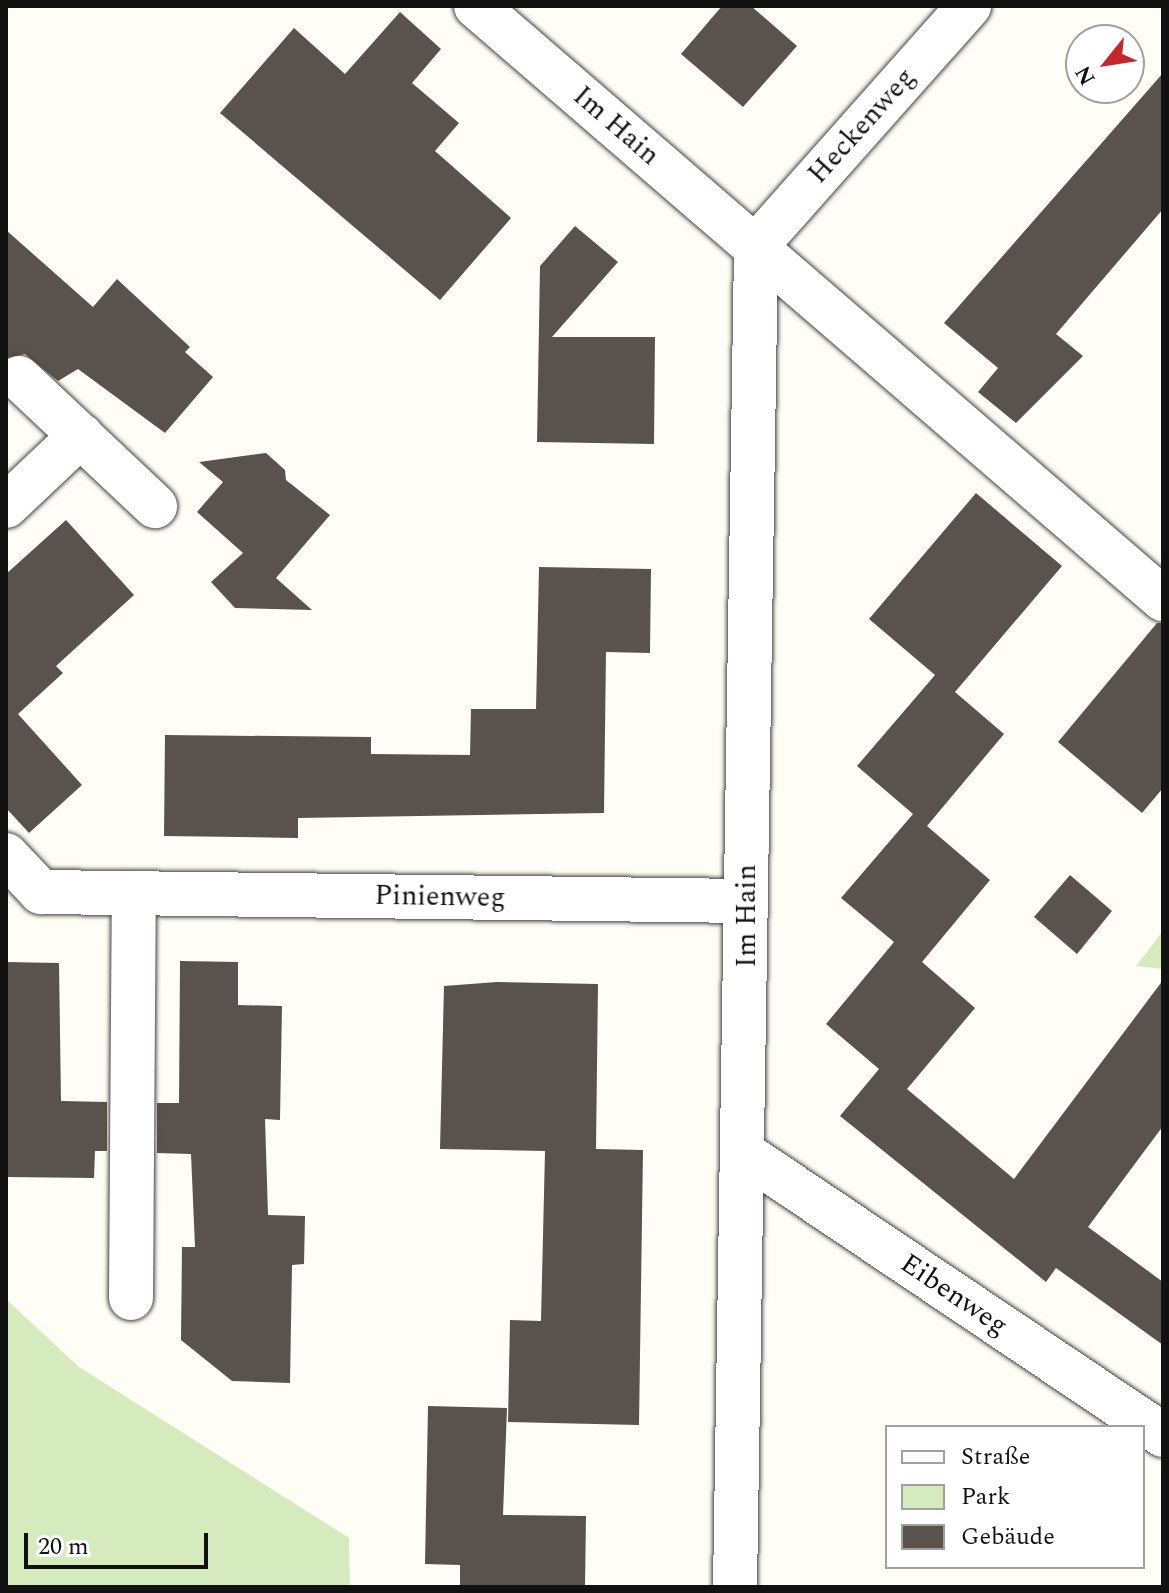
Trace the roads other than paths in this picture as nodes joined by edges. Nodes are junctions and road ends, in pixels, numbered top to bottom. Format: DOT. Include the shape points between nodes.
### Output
graph roads {
  1 [pos="476,6"];
  2 [pos="969,6"];
  3 [pos="756,246"];
  4 [pos="19,378"];
  5 [pos="81,435"];
  6 [pos="6,506"];
  7 [pos="155,506"];
  8 [pos="1163,599"];
  9 [pos="6,855"];
  10 [pos="134,893"];
  11 [pos="746,901"];
  12 [pos="745,1154"];
  13 [pos="131,1298"];
  14 [pos="1163,1435"];
  15 [pos="735,1587"];
  1 -- 3 [label="street, Im Hain"];
  2 -- 3 [label="street, Heckenweg"];
  3 -- 8 [label="street, Im Hain"];
  3 -- 11 [label="street, Im Hain"];
  4 -- 5 [label="street"];
  5 -- 6 [label="street"];
  5 -- 7 [label="street"];
  9 -- 10 [label="street, Pinienweg" via="41,892"];
  10 -- 11 [label="street, Pinienweg"];
  10 -- 13 [label="street"];
  11 -- 12 [label="street, Im Hain"];
  12 -- 14 [label="street, Eibenweg"];
  12 -- 15 [label="street, Im Hain"];
}
